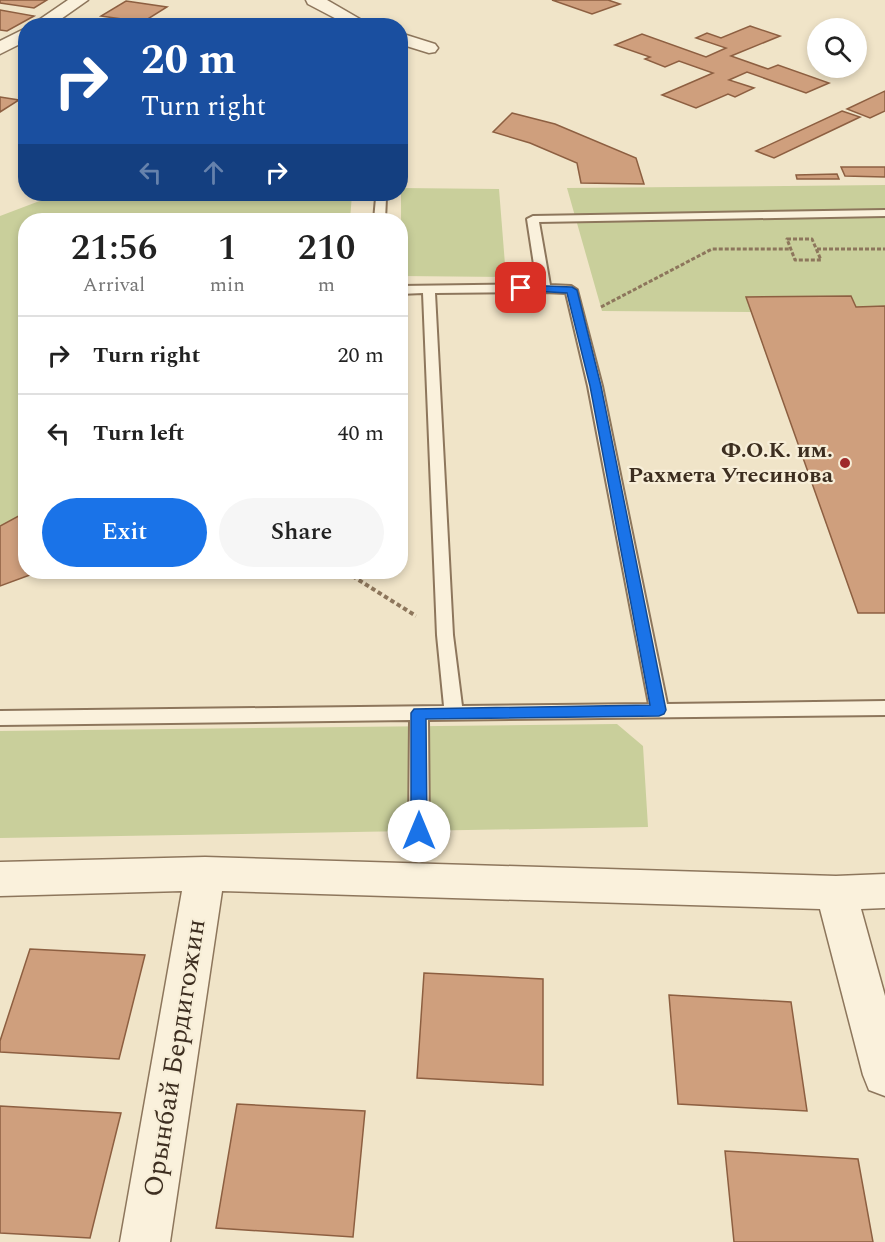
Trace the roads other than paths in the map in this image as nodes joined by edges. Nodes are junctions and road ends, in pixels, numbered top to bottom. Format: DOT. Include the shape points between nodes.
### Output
graph roads {
  1 [pos="80,0"];
  2 [pos="314,0"];
  3 [pos="51,18"];
  4 [pos="349,18"];
  5 [pos="18,38"];
  6 [pos="408,41"];
  7 [pos="429,48"];
  8 [pos="0,49"];
  9 [pos="885,213"];
  10 [pos="544,288"];
  11 [pos="429,289"];
  12 [pos="408,290"];
  13 [pos="885,708"];
  14 [pos="659,710"];
  15 [pos="419,713"];
  16 [pos="454,713"];
  17 [pos="0,718"];
  18 [pos="419,831"];
  19 [pos="205,874"];
  20 [pos="0,879"];
  21 [pos="885,891"];
  22 [pos="836,893"];
  23 [pos="885,1076"];
  24 [pos="145,1242"];
  1 -- 3 [label="street"];
  2 -- 4 [label="street"];
  5 -- 8 [label="street"];
  6 -- 7 [label="street"];
  9 -- 10 [label="lane" via="532,219"];
  10 -- 11 [label="lane"];
  10 -- 14 [label="lane" via="572,290 595,386"];
  11 -- 12 [label="lane"];
  11 -- 16 [label="lane" via="445,635"];
  13 -- 14 [label="lane"];
  14 -- 16 [label="lane"];
  15 -- 16 [label="lane"];
  15 -- 17 [label="lane"];
  15 -- 18 [label="lane"];
  19 -- 20 [label="street"];
  19 -- 22 [label="street"];
  19 -- 24 [label="street, Орынбай Бердигожин"];
  21 -- 22 [label="street"];
  22 -- 23 [label="street"];
}
